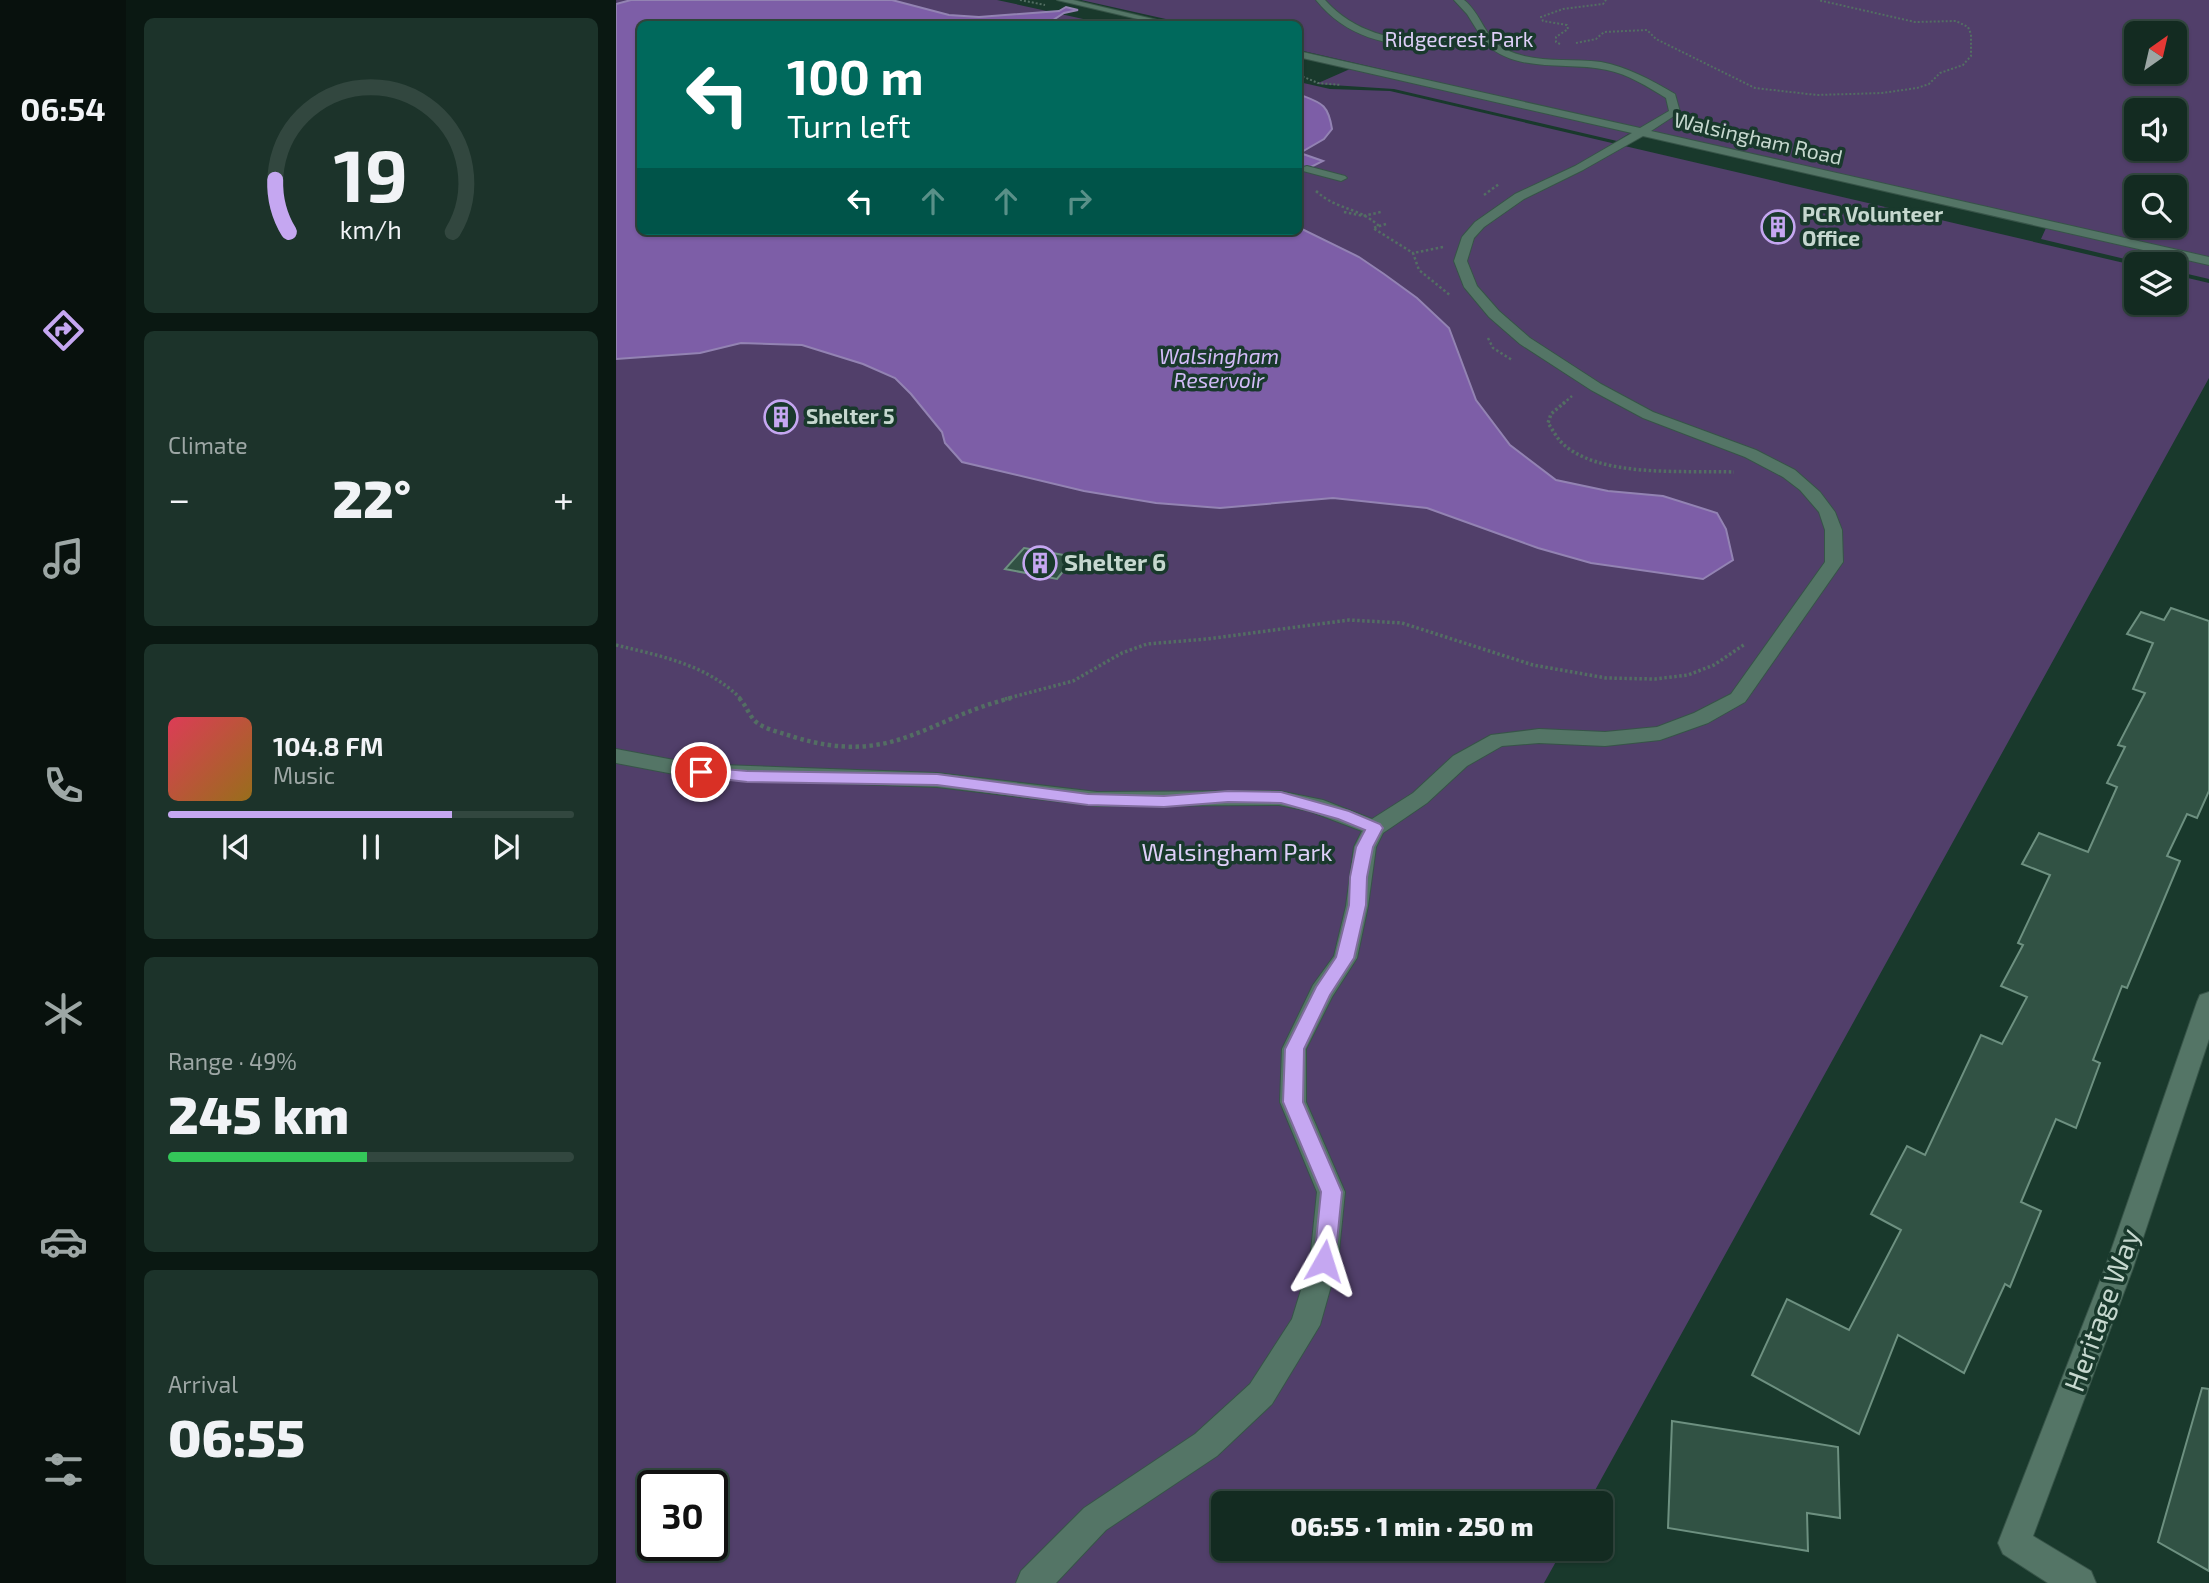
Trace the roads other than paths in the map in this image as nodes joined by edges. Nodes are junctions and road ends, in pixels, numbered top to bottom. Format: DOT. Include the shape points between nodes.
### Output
graph roads {
  1 [pos="1061,0"];
  2 [pos="1320,0"];
  3 [pos="1458,0"];
  4 [pos="1155,21"];
  5 [pos="1487,40"];
  6 [pos="1302,55"];
  7 [pos="1642,132"];
  8 [pos="1312,166"];
  9 [pos="1347,175"];
  10 [pos="2209,261"];
  11 [pos="616,756"];
  12 [pos="1374,828"];
  13 [pos="2209,1002"];
  14 [pos="1033,1583"];
  15 [pos="2079,1583"];
  1 -- 4 [label="street"];
  2 -- 5 [label="street" via="1340,23 1391,40 1439,45"];
  3 -- 5 [label="street" via="1472,13"];
  5 -- 7 [label="street" via="1515,56 1616,69 1671,96 1675,112"];
  6 -- 7 [label="street, Walsingham Road"];
  7 -- 10 [label="street, Walsingham Road"];
  7 -- 12 [label="street" via="1506,203 1483,220 1460,253 1462,270 1475,297 1550,358 1648,415 1774,465 1805,486 1829,513 1837,538 1834,562 1738,698 1660,733 1605,739 1539,736 1498,740 1460,761 1420,799"];
  8 -- 9 [label="street"];
  11 -- 12 [label="street" via="655,767 747,776 937,780 1088,799 1281,798"];
  12 -- 14 [label="street" via="1364,847 1345,958 1294,1049 1293,1102 1331,1192 1324,1261 1305,1325 1261,1394 1206,1445 1095,1519"];
  13 -- 15 [label="street, Heritage Way" via="2119,1268 2014,1543"];
}
